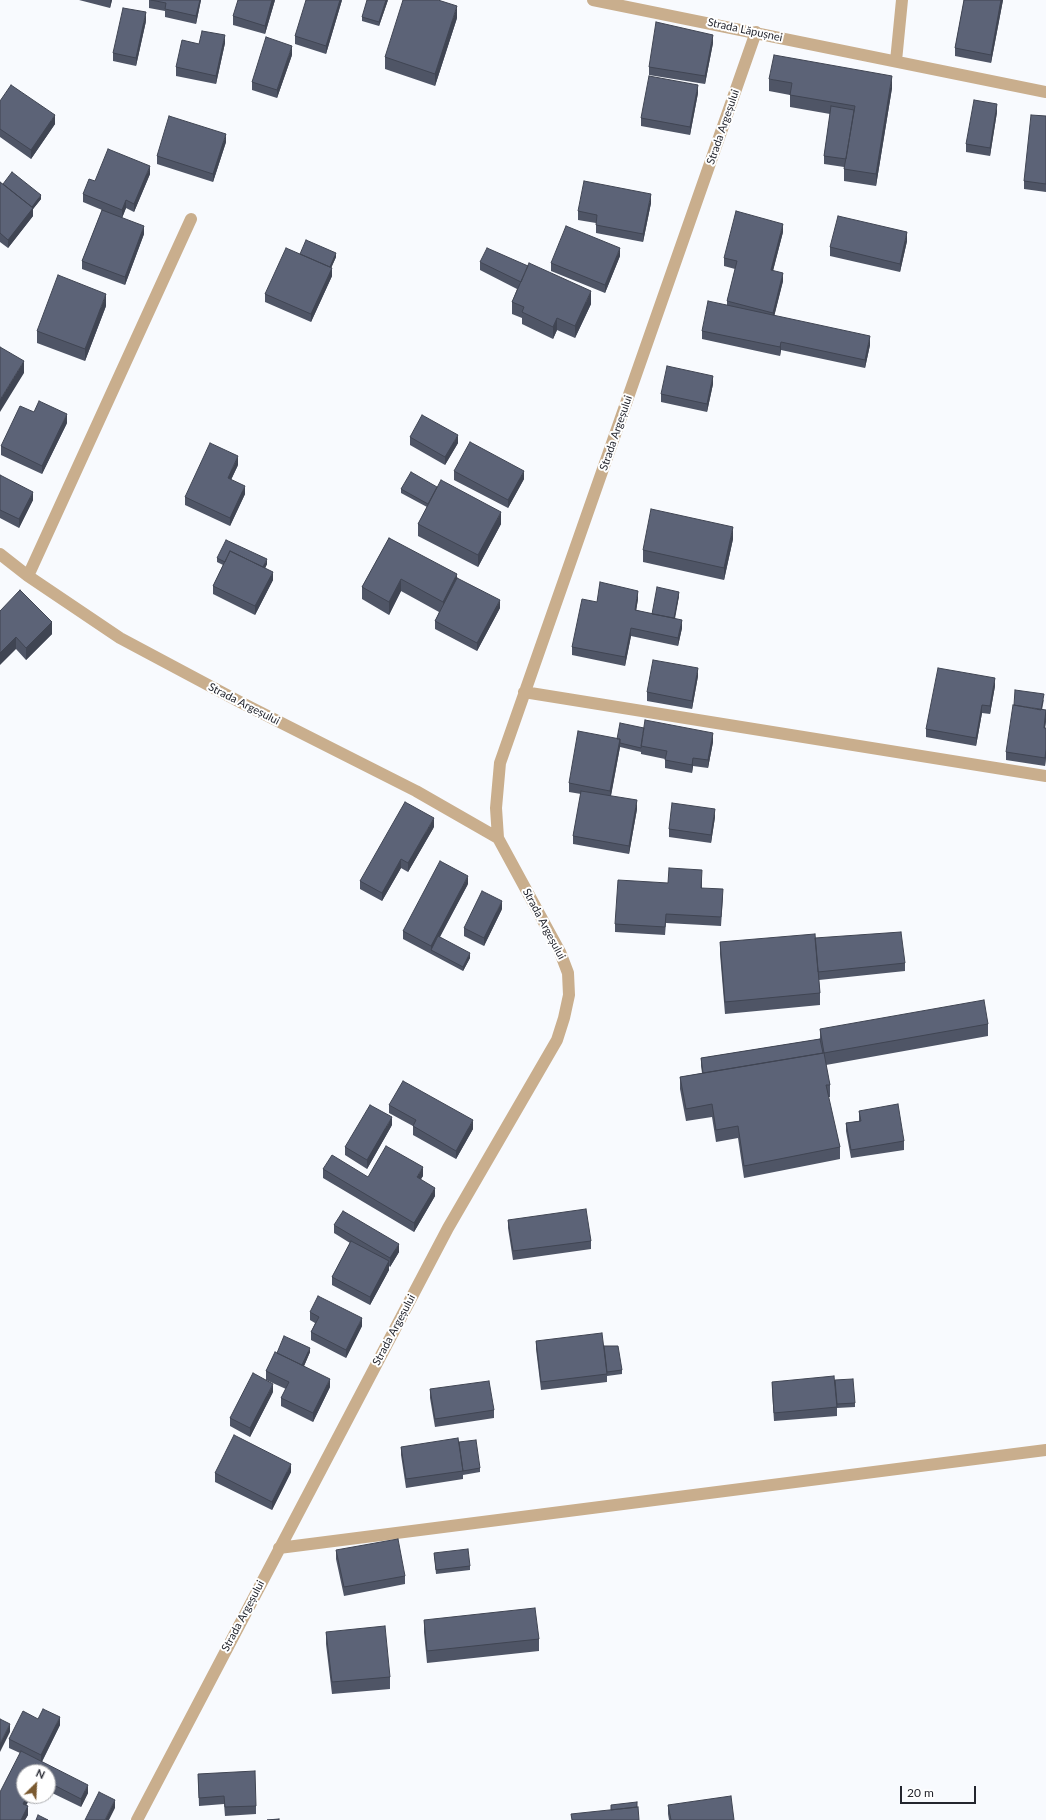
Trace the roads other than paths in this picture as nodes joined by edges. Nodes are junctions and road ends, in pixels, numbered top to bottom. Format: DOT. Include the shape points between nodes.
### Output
graph roads {
  1 [pos="593,0"];
  2 [pos="902,0"];
  3 [pos="652,6"];
  4 [pos="756,32"];
  5 [pos="896,61"];
  6 [pos="1046,92"];
  7 [pos="191,220"];
  8 [pos="0,554"];
  9 [pos="28,576"];
  10 [pos="524,692"];
  11 [pos="1046,776"];
  12 [pos="498,838"];
  13 [pos="1046,1450"];
  14 [pos="279,1548"];
  15 [pos="137,1820"];
  1 -- 3 [label="street, Strada Lăpușnei"];
  2 -- 5 [label="street"];
  3 -- 4 [label="street, Strada Lăpușnei"];
  4 -- 5 [label="street, Strada Lăpușnei"];
  4 -- 10 [label="street, Strada Argeșului"];
  5 -- 6 [label="street, Strada Lăpușnei"];
  7 -- 9 [label="street"];
  8 -- 9 [label="street, Strada Argeșului"];
  9 -- 12 [label="street, Strada Argeșului" via="120,638 416,791"];
  10 -- 11 [label="street"];
  10 -- 12 [label="street, Strada Argeșului" via="500,763 496,808"];
  12 -- 14 [label="street, Strada Argeșului" via="560,952 568,973 569,995 564,1018 557,1040 448,1228"];
  13 -- 14 [label="street"];
  14 -- 15 [label="street, Strada Argeșului"];
}
